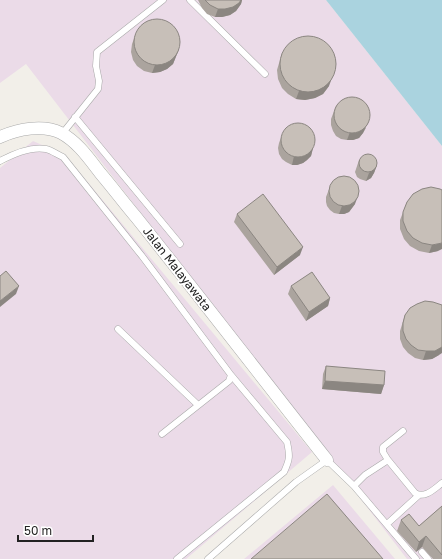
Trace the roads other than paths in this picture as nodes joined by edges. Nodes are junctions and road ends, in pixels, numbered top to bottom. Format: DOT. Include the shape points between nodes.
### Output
graph roads {
  1 [pos="163,0"];
  2 [pos="190,0"];
  3 [pos="265,74"];
  4 [pos="75,117"];
  5 [pos="62,134"];
  6 [pos="0,137"];
  7 [pos="0,161"];
  8 [pos="180,244"];
  9 [pos="118,330"];
  10 [pos="231,375"];
  11 [pos="198,405"];
  12 [pos="403,431"];
  13 [pos="162,434"];
  14 [pos="327,460"];
  15 [pos="388,460"];
  16 [pos="442,483"];
  17 [pos="354,486"];
  18 [pos="419,495"];
  19 [pos="387,524"];
  20 [pos="422,552"];
  21 [pos="176,559"];
  22 [pos="208,559"];
  23 [pos="416,559"];
  24 [pos="428,559"];
  1 -- 4 [label="lane" via="97,52 98,89"];
  2 -- 3 [label="lane"];
  4 -- 5 [label="lane"];
  4 -- 8 [label="lane"];
  5 -- 6 [label="street, Jalan Malayawata" via="51,129 36,128"];
  5 -- 14 [label="street, Jalan Malayawata" via="82,150"];
  7 -- 10 [label="lane" via="31,149 46,149 63,157 142,256"];
  9 -- 11 [label="lane"];
  10 -- 11 [label="lane" via="229,381"];
  10 -- 21 [label="lane" via="287,442 290,453 288,462 284,472"];
  11 -- 13 [label="lane"];
  12 -- 15 [label="lane" via="383,447"];
  14 -- 17 [label="lane"];
  14 -- 22 [label="lane" via="296,482"];
  15 -- 17 [label="lane" via="365,475"];
  15 -- 18 [label="lane"];
  16 -- 18 [label="lane" via="426,495"];
  17 -- 19 [label="lane"];
  18 -- 19 [label="lane"];
  19 -- 23 [label="lane"];
  20 -- 24 [label="lane"];
}
